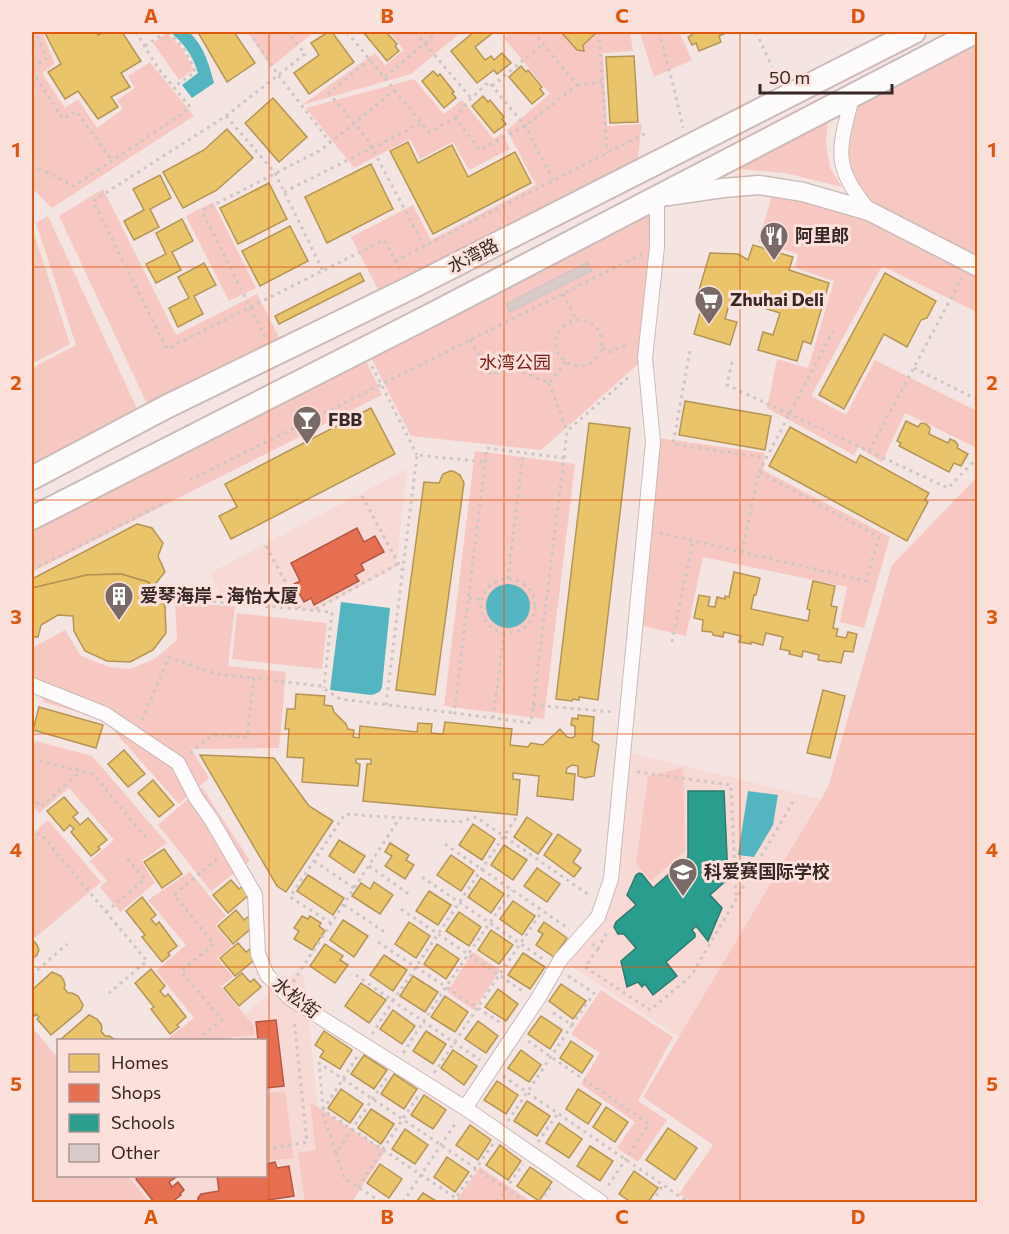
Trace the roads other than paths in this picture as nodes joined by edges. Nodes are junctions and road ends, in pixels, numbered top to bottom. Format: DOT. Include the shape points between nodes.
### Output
graph roads {
  1 [pos="914,32"];
  2 [pos="973,33"];
  3 [pos="852,97"];
  4 [pos="657,197"];
  5 [pos="868,211"];
  6 [pos="974,265"];
  7 [pos="32,478"];
  8 [pos="32,518"];
  9 [pos="32,685"];
  10 [pos="465,1108"];
  11 [pos="600,1202"];
  1 -- 7 [label="main road, 水湾路"];
  2 -- 3 [label="main road, 水湾路"];
  3 -- 4 [label="main road, 水湾路"];
  3 -- 5 [label="street" via="841,149 843,166"];
  4 -- 5 [label="street, 水湾路" via="759,185 803,192"];
  4 -- 8 [label="main road, 水湾路"];
  4 -- 10 [label="street" via="657,247 645,363 653,442 611,879 598,916 561,959"];
  5 -- 6 [label="street, 水湾路"];
  9 -- 10 [label="street, 水松街" via="105,714 178,763 255,895 258,954 267,975 288,996"];
  10 -- 11 [label="street, 水松街"];
}
